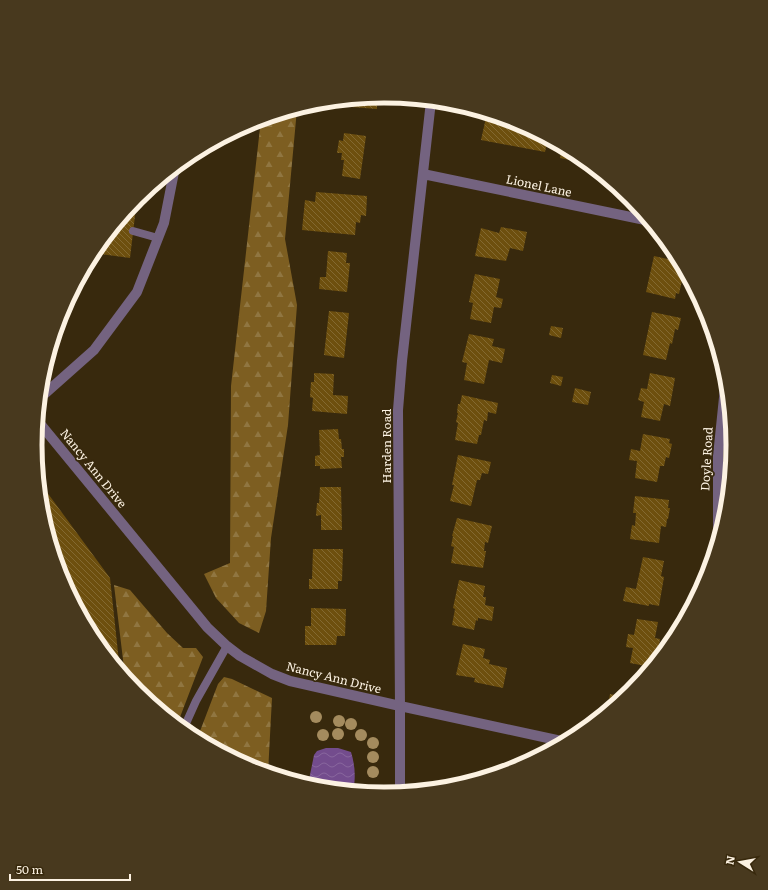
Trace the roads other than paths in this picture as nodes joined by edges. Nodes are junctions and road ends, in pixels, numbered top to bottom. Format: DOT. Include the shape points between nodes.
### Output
graph roads {
  1 [pos="430,106"];
  2 [pos="423,174"];
  3 [pos="173,176"];
  4 [pos="640,219"];
  5 [pos="133,231"];
  6 [pos="158,238"];
  7 [pos="46,392"];
  8 [pos="723,404"];
  9 [pos="43,426"];
  10 [pos="718,516"];
  11 [pos="227,646"];
  12 [pos="400,706"];
  13 [pos="186,723"];
  14 [pos="557,740"];
  15 [pos="400,786"];
  1 -- 2 [label="street, Harden Road"];
  2 -- 4 [label="street, Lionel Lane"];
  2 -- 12 [label="street, Harden Road" via="398,410"];
  3 -- 6 [label="street" via="164,223"];
  5 -- 6 [label="lane"];
  6 -- 7 [label="street" via="137,292 94,350"];
  8 -- 10 [label="street, Doyle Road" via="718,456"];
  9 -- 11 [label="street, Nancy Ann Drive" via="207,627"];
  11 -- 12 [label="street, Nancy Ann Drive" via="254,665 290,681"];
  11 -- 13 [label="lane"];
  12 -- 14 [label="street, Nancy Ann Drive"];
  12 -- 15 [label="street, Harden Road"];
}
